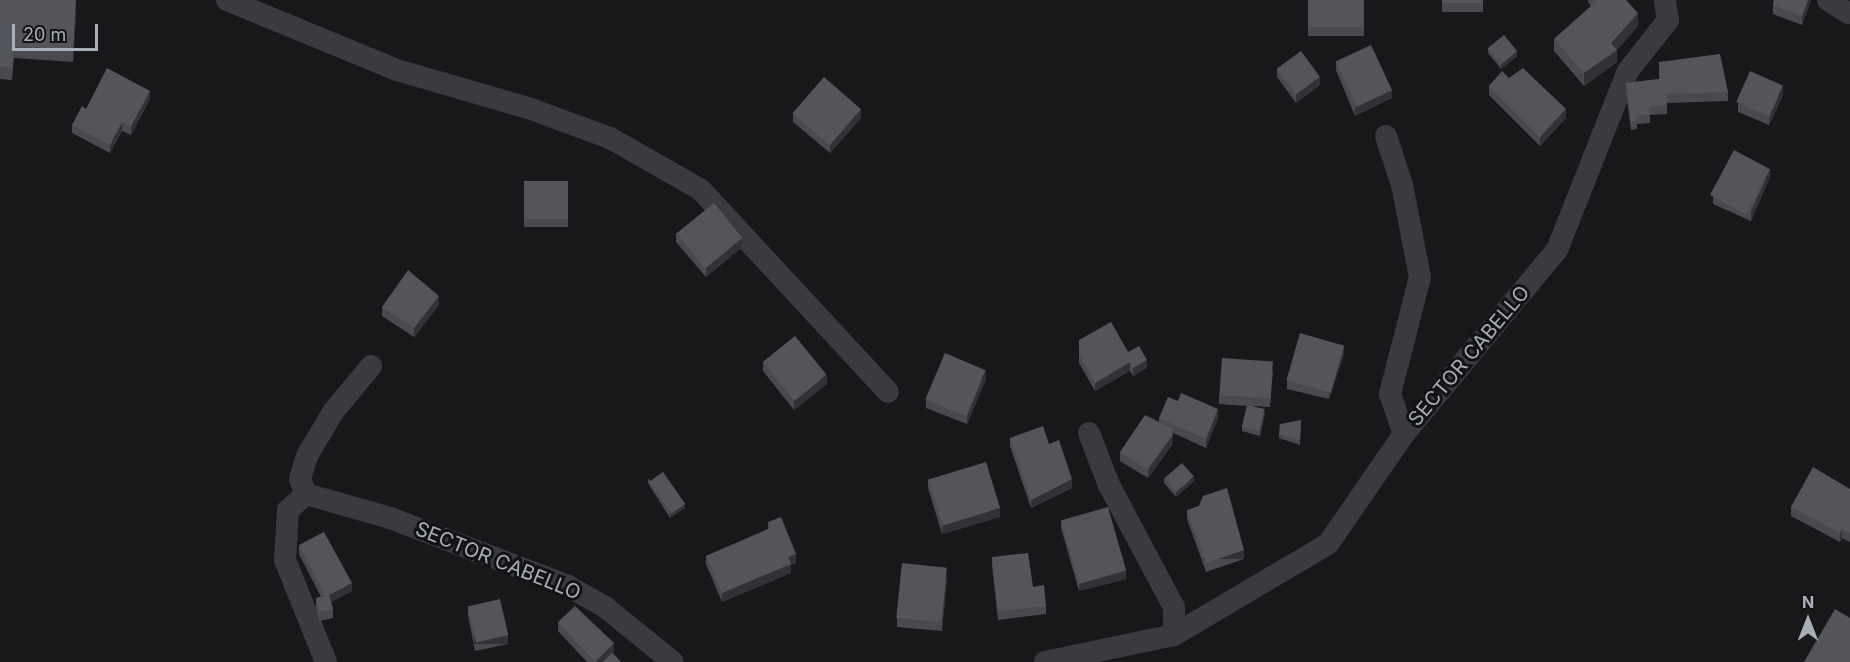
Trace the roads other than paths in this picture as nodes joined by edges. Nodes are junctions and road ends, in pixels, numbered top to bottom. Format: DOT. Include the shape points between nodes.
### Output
graph roads {
  1 [pos="227,0"];
  2 [pos="1665,0"];
  3 [pos="1828,0"];
  4 [pos="1848,13"];
  5 [pos="1386,136"];
  6 [pos="371,366"];
  7 [pos="888,392"];
  8 [pos="1089,433"];
  9 [pos="1404,434"];
  10 [pos="306,494"];
  11 [pos="1174,635"];
  12 [pos="326,662"];
  13 [pos="673,662"];
  14 [pos="1045,662"];
  1 -- 7 [label="street" via="397,70 531,109 610,138 701,190"];
  2 -- 9 [label="street, SECTOR CABELLO" via="1668,20 1628,71 1557,250"];
  3 -- 4 [label="street"];
  5 -- 9 [label="street" via="1402,185 1420,277 1390,394"];
  6 -- 10 [label="street" via="333,412 307,456 300,479"];
  8 -- 11 [label="street" via="1109,485 1174,607"];
  9 -- 11 [label="street, SECTOR CABELLO" via="1329,544"];
  10 -- 12 [label="street" via="288,510 285,560"];
  10 -- 13 [label="street, SECTOR CABELLO" via="390,518 568,586 606,607"];
  11 -- 14 [label="street, SECTOR CABELLO"];
}
